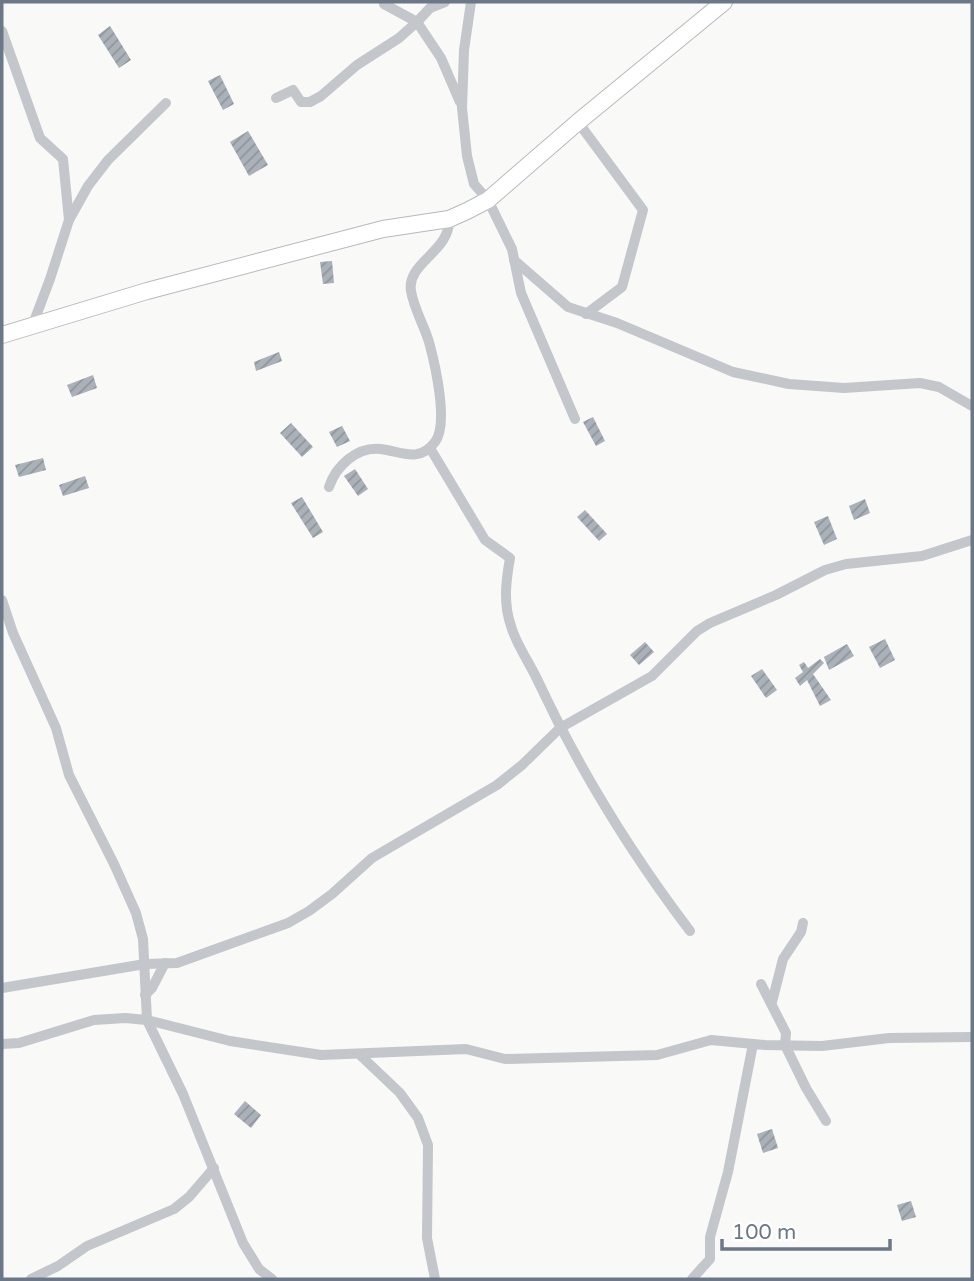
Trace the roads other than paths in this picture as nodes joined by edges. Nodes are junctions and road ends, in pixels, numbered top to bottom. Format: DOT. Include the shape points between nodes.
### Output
graph roads {
  1 [pos="444,2"];
  2 [pos="471,2"];
  3 [pos="384,4"];
  4 [pos="716,4"];
  5 [pos="430,8"];
  6 [pos="397,10"];
  7 [pos="417,22"];
  8 [pos="2,31"];
  9 [pos="404,34"];
  10 [pos="430,43"];
  11 [pos="276,98"];
  12 [pos="166,103"];
  13 [pos="462,108"];
  14 [pos="578,122"];
  15 [pos="488,200"];
  16 [pos="449,219"];
  17 [pos="69,220"];
  18 [pos="514,260"];
  19 [pos="586,314"];
  20 [pos="33,324"];
  21 [pos="2,335"];
  22 [pos="972,406"];
  23 [pos="575,419"];
  24 [pos="429,448"];
  25 [pos="330,487"];
  26 [pos="972,540"];
  27 [pos="2,600"];
  28 [pos="560,728"];
  29 [pos="803,923"];
  30 [pos="691,931"];
  31 [pos="165,963"];
  32 [pos="145,964"];
  33 [pos="761,984"];
  34 [pos="2,988"];
  35 [pos="145,995"];
  36 [pos="772,1002"];
  37 [pos="147,1020"];
  38 [pos="972,1037"];
  39 [pos="2,1044"];
  40 [pos="753,1044"];
  41 [pos="785,1045"];
  42 [pos="359,1054"];
  43 [pos="826,1121"];
  44 [pos="214,1168"];
  45 [pos="31,1279"];
  46 [pos="272,1279"];
  47 [pos="435,1279"];
  48 [pos="692,1279"];
  1 -- 5 [label="street"];
  2 -- 13 [label="street"];
  3 -- 6 [label="street"];
  4 -- 14 [label="main road"];
  5 -- 6 [label="street"];
  5 -- 7 [label="street"];
  6 -- 7 [label="street"];
  7 -- 9 [label="street"];
  7 -- 10 [label="street"];
  8 -- 17 [label="street" via="40,138 63,159"];
  9 -- 10 [label="street" via="419,35"];
  9 -- 11 [label="street" via="310,102 301,102 293,90"];
  10 -- 13 [label="street"];
  12 -- 17 [label="street" via="108,160"];
  13 -- 15 [label="street" via="474,184"];
  14 -- 15 [label="main road"];
  14 -- 19 [label="street" via="643,210 622,287"];
  15 -- 16 [label="main road"];
  15 -- 18 [label="street"];
  16 -- 20 [label="main road" via="383,229"];
  16 -- 24 [label="street" via="446,237 412,278 411,290 430,344 440,397 441,422 437,440"];
  17 -- 20 [label="street"];
  18 -- 19 [label="street" via="568,307"];
  18 -- 23 [label="street" via="521,293"];
  19 -- 22 [label="street" via="733,372 789,384 844,388 920,383 939,387"];
  20 -- 21 [label="main road"];
  24 -- 25 [label="street" via="415,456 368,450 340,465"];
  24 -- 28 [label="street" via="485,540 510,558 504,589 511,627"];
  26 -- 28 [label="street" via="922,556 825,570 703,627 652,676"];
  27 -- 32 [label="street" via="55,728 69,775 136,914"];
  28 -- 30 [label="street" via="631,850"];
  28 -- 31 [label="street" via="497,785 372,858 309,911 205,954"];
  29 -- 36 [label="street" via="783,959"];
  31 -- 32 [label="street"];
  31 -- 35 [label="street"];
  32 -- 34 [label="street"];
  32 -- 35 [label="street"];
  33 -- 36 [label="street"];
  35 -- 37 [label="street"];
  36 -- 41 [label="street" via="786,1033"];
  37 -- 39 [label="street" via="94,1020"];
  37 -- 42 [label="street" via="230,1041 321,1055"];
  37 -- 44 [label="street"];
  38 -- 41 [label="street"];
  40 -- 41 [label="street"];
  40 -- 42 [label="street" via="711,1040 657,1055 572,1058 505,1059 466,1049"];
  40 -- 48 [label="street" via="710,1237 710,1259"];
  41 -- 43 [label="street"];
  42 -- 47 [label="street" via="406,1101 428,1145 427,1238"];
  44 -- 45 [label="street" via="174,1209 87,1246"];
  44 -- 46 [label="street" via="243,1243 259,1269"];
}
